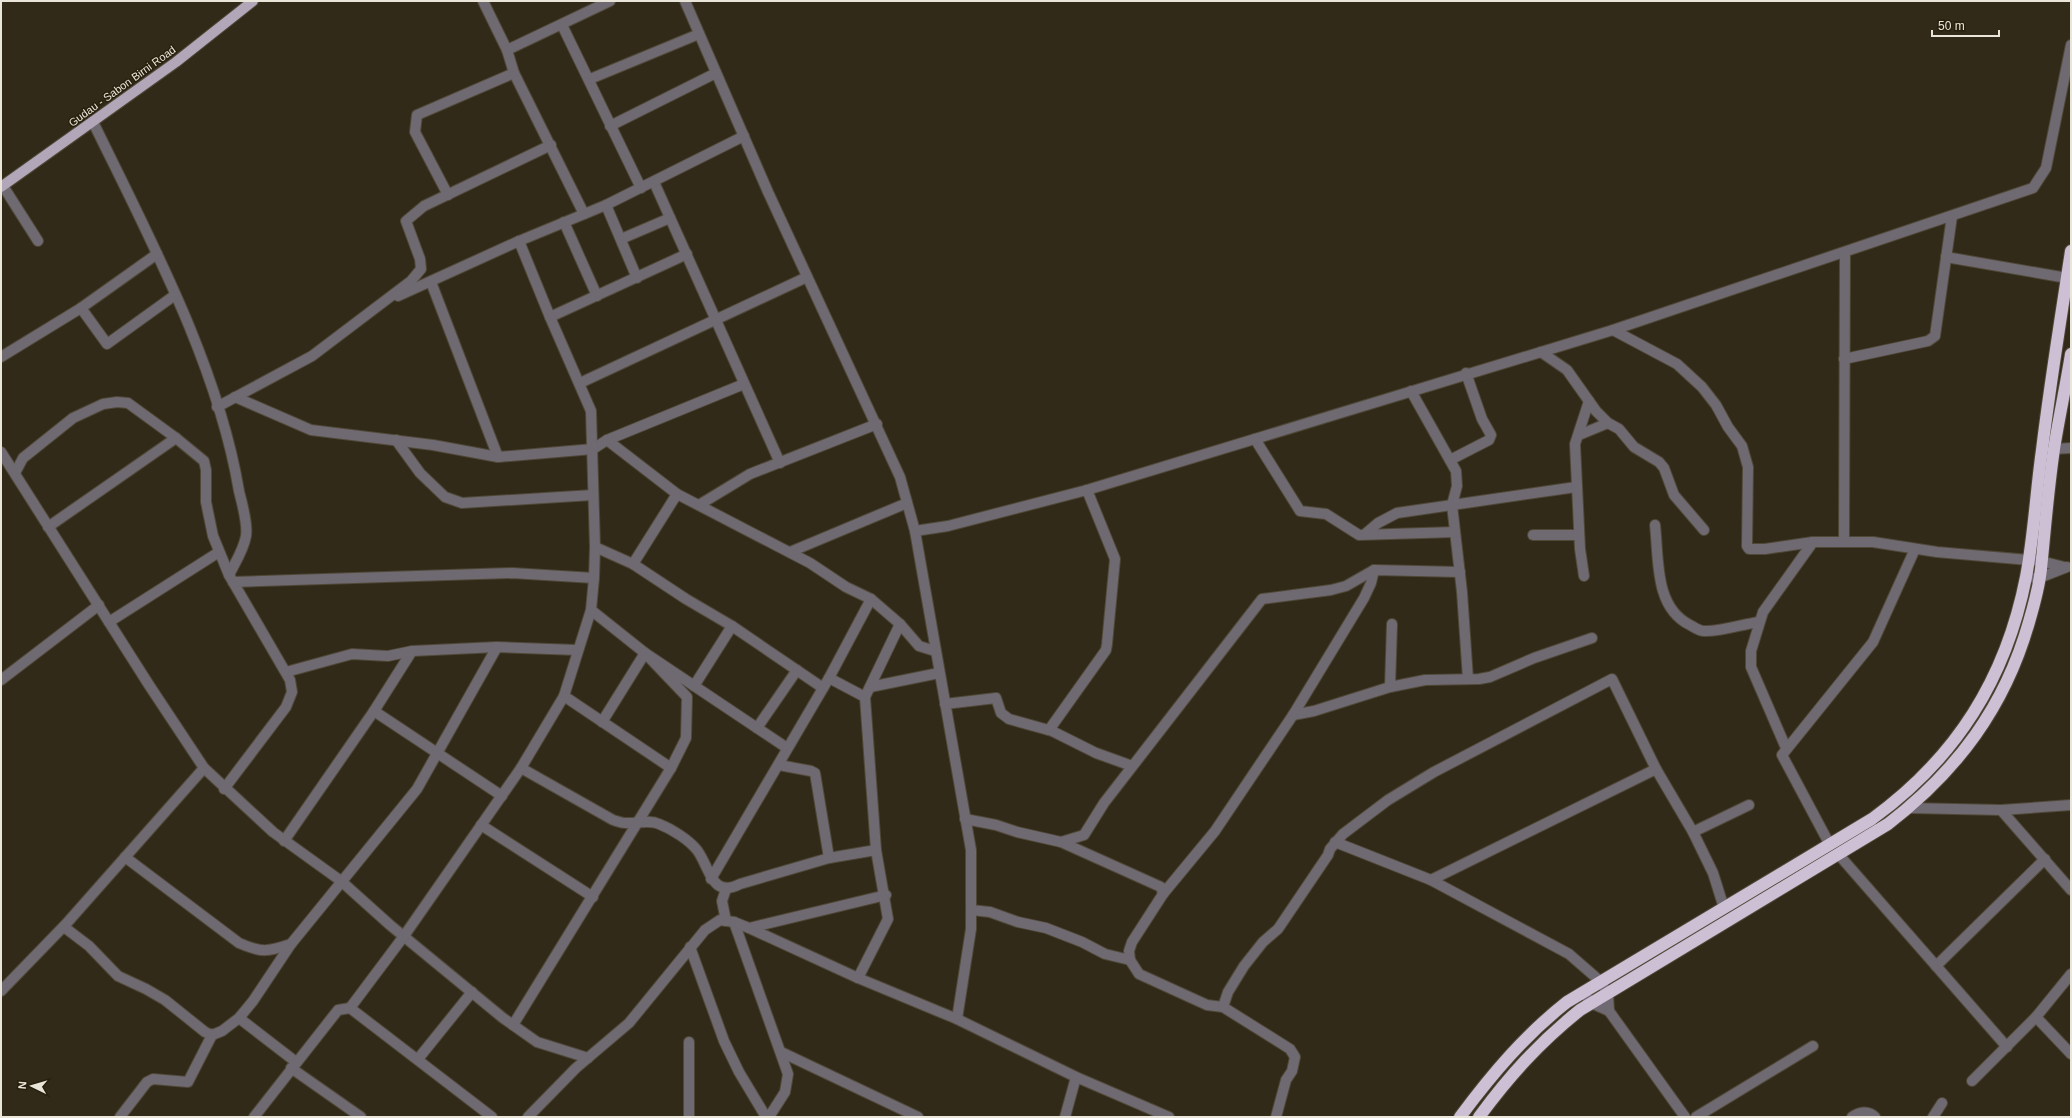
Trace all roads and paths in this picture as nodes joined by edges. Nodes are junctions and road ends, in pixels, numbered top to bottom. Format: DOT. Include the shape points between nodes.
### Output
graph roads {
  1 [pos="253,1"];
  2 [pos="483,1"];
  3 [pos="610,1"];
  4 [pos="685,1"];
  5 [pos="562,25"];
  6 [pos="699,34"];
  7 [pos="2071,45"];
  8 [pos="507,50"];
  9 [pos="514,73"];
  10 [pos="716,73"];
  11 [pos="590,80"];
  12 [pos="93,122"];
  13 [pos="610,126"];
  14 [pos="744,136"];
  15 [pos="551,145"];
  16 [pos="654,182"];
  17 [pos="2,186"];
  18 [pos="641,188"];
  19 [pos="448,195"];
  20 [pos="606,205"];
  21 [pos="584,214"];
  22 [pos="1952,216"];
  23 [pos="670,218"];
  24 [pos="564,222"];
  25 [pos="621,239"];
  26 [pos="38,241"];
  27 [pos="519,241"];
  28 [pos="1844,252"];
  29 [pos="2071,252"];
  30 [pos="157,254"];
  31 [pos="687,254"];
  32 [pos="1946,257"];
  33 [pos="807,276"];
  34 [pos="637,278"];
  35 [pos="2067,278"];
  36 [pos="431,282"];
  37 [pos="175,295"];
  38 [pos="596,296"];
  39 [pos="386,301"];
  40 [pos="81,308"];
  41 [pos="550,317"];
  42 [pos="714,320"];
  43 [pos="1613,330"];
  44 [pos="1541,352"];
  45 [pos="2071,354"];
  46 [pos="1,357"];
  47 [pos="1844,359"];
  48 [pos="1466,373"];
  49 [pos="580,383"];
  50 [pos="744,384"];
  51 [pos="1411,392"];
  52 [pos="235,397"];
  53 [pos="1589,401"];
  54 [pos="217,407"];
  55 [pos="877,424"];
  56 [pos="1608,424"];
  57 [pos="1579,435"];
  58 [pos="176,438"];
  59 [pos="1255,439"];
  60 [pos="396,440"];
  61 [pos="607,440"];
  62 [pos="2071,448"];
  63 [pos="592,449"];
  64 [pos="2054,449"];
  65 [pos="1,452"];
  66 [pos="498,457"];
  67 [pos="1450,460"];
  68 [pos="780,463"];
  69 [pos="15,473"];
  70 [pos="1576,487"];
  71 [pos="1088,490"];
  72 [pos="677,494"];
  73 [pos="593,495"];
  74 [pos="907,503"];
  75 [pos="699,505"];
  76 [pos="1452,505"];
  77 [pos="1655,526"];
  78 [pos="48,527"];
  79 [pos="1704,530"];
  80 [pos="915,531"];
  81 [pos="1455,532"];
  82 [pos="1365,534"];
  83 [pos="1532,535"];
  84 [pos="1579,535"];
  85 [pos="1844,540"];
  86 [pos="1813,542"];
  87 [pos="595,547"];
  88 [pos="1915,549"];
  89 [pos="219,552"];
  90 [pos="790,552"];
  91 [pos="2035,560"];
  92 [pos="633,564"];
  93 [pos="2068,567"];
  94 [pos="1374,570"];
  95 [pos="1460,572"];
  96 [pos="1584,576"];
  97 [pos="2026,577"];
  98 [pos="231,578"];
  99 [pos="594,578"];
  100 [pos="1360,578"];
  101 [pos="2039,578"];
  102 [pos="1371,583"];
  103 [pos="871,599"];
  104 [pos="99,605"];
  105 [pos="591,610"];
  106 [pos="109,622"];
  107 [pos="1759,622"];
  108 [pos="900,624"];
  109 [pos="1392,624"];
  110 [pos="732,626"];
  111 [pos="1592,638"];
  112 [pos="497,647"];
  113 [pos="412,650"];
  114 [pos="577,650"];
  115 [pos="935,651"];
  116 [pos="645,653"];
  117 [pos="797,670"];
  118 [pos="286,672"];
  119 [pos="939,673"];
  120 [pos="829,678"];
  121 [pos="1,680"];
  122 [pos="1468,680"];
  123 [pos="694,686"];
  124 [pos="870,687"];
  125 [pos="1390,687"];
  126 [pos="823,688"];
  127 [pos="564,696"];
  128 [pos="865,697"];
  129 [pos="945,704"];
  130 [pos="374,711"];
  131 [pos="1293,715"];
  132 [pos="602,722"];
  133 [pos="757,728"];
  134 [pos="1049,730"];
  135 [pos="787,748"];
  136 [pos="1786,748"];
  137 [pos="438,754"];
  138 [pos="779,765"];
  139 [pos="1132,766"];
  140 [pos="204,768"];
  141 [pos="521,768"];
  142 [pos="671,768"];
  143 [pos="1656,769"];
  144 [pos="224,789"];
  145 [pos="502,796"];
  146 [pos="1749,805"];
  147 [pos="2071,805"];
  148 [pos="1909,808"];
  149 [pos="2001,810"];
  150 [pos="965,819"];
  151 [pos="639,822"];
  152 [pos="481,825"];
  153 [pos="1693,832"];
  154 [pos="284,841"];
  155 [pos="1061,842"];
  156 [pos="1335,842"];
  157 [pos="1830,844"];
  158 [pos="876,850"];
  159 [pos="1839,855"];
  160 [pos="125,857"];
  161 [pos="828,858"];
  162 [pos="2045,859"];
  163 [pos="711,879"];
  164 [pos="1431,880"];
  165 [pos="341,881"];
  166 [pos="726,889"];
  167 [pos="2071,890"];
  168 [pos="1163,894"];
  169 [pos="886,895"];
  170 [pos="592,897"];
  171 [pos="1724,908"];
  172 [pos="971,910"];
  173 [pos="730,921"];
  174 [pos="64,927"];
  175 [pos="750,928"];
  176 [pos="404,936"];
  177 [pos="291,944"];
  178 [pos="690,947"];
  179 [pos="1130,960"];
  180 [pos="1936,966"];
  181 [pos="2071,974"];
  182 [pos="858,978"];
  183 [pos="1600,982"];
  184 [pos="1,991"];
  185 [pos="472,992"];
  186 [pos="1583,992"];
  187 [pos="1608,994"];
  188 [pos="1591,1004"];
  189 [pos="1223,1007"];
  190 [pos="350,1008"];
  191 [pos="1609,1011"];
  192 [pos="2036,1017"];
  193 [pos="239,1018"];
  194 [pos="957,1019"];
  195 [pos="513,1025"];
  196 [pos="212,1035"];
  197 [pos="689,1042"];
  198 [pos="1813,1046"];
  199 [pos="2007,1047"];
  200 [pos="781,1052"];
  201 [pos="2071,1054"];
  202 [pos="588,1058"];
  203 [pos="418,1059"];
  204 [pos="293,1065"];
  205 [pos="1076,1077"];
  206 [pos="1972,1081"];
  207 [pos="1942,1103"];
  208 [pos="539,1107"];
  209 [pos="358,1116"];
  210 [pos="120,1117"];
  211 [pos="254,1117"];
  212 [pos="492,1117"];
  213 [pos="528,1117"];
  214 [pos="543,1117"];
  215 [pos="689,1117"];
  216 [pos="767,1117"];
  217 [pos="918,1117"];
  218 [pos="1065,1117"];
  219 [pos="1169,1117"];
  220 [pos="1276,1117"];
  221 [pos="1460,1117"];
  222 [pos="1478,1117"];
  223 [pos="1685,1117"];
  224 [pos="1696,1117"];
  225 [pos="1852,1117"];
  226 [pos="1875,1117"];
  227 [pos="1933,1117"];
  1 -- 12 [label="main road, Gudau - Sabon Birni Road" via="182,58"];
  2 -- 8 [label="street"];
  3 -- 5 [label="street"];
  4 -- 6 [label="street"];
  5 -- 8 [label="street"];
  5 -- 11 [label="street"];
  6 -- 10 [label="street"];
  6 -- 11 [label="street"];
  7 -- 22 [label="street" via="2046,168 2033,188"];
  8 -- 9 [label="street"];
  9 -- 15 [label="street"];
  9 -- 19 [label="street" via="417,115 415,132"];
  10 -- 13 [label="street"];
  10 -- 14 [label="street"];
  11 -- 13 [label="street"];
  12 -- 17 [label="main road, Gudau - Sabon Birni Road"];
  12 -- 30 [label="street"];
  13 -- 18 [label="street"];
  14 -- 16 [label="street"];
  14 -- 33 [label="street"];
  15 -- 19 [label="street"];
  15 -- 21 [label="street"];
  16 -- 18 [label="street"];
  16 -- 23 [label="street"];
  17 -- 26 [label="street"];
  18 -- 20 [label="street"];
  19 -- 39 [label="street" via="424,206 406,221 420,259 421,269 411,281"];
  20 -- 21 [label="street"];
  20 -- 25 [label="street"];
  21 -- 24 [label="street"];
  22 -- 28 [label="street"];
  22 -- 32 [label="street"];
  23 -- 25 [label="street"];
  23 -- 31 [label="street"];
  24 -- 27 [label="street"];
  24 -- 38 [label="street"];
  25 -- 34 [label="street"];
  27 -- 36 [label="street"];
  27 -- 41 [label="street"];
  28 -- 43 [label="street"];
  28 -- 47 [label="street"];
  29 -- 35 [label="highway"];
  30 -- 37 [label="street"];
  30 -- 40 [label="street"];
  31 -- 34 [label="street"];
  31 -- 42 [label="street"];
  32 -- 35 [label="street"];
  32 -- 47 [label="street" via="1935,336 1928,341"];
  33 -- 42 [label="street"];
  33 -- 55 [label="street"];
  34 -- 38 [label="street"];
  35 -- 91 [label="highway" via="2044,434"];
  36 -- 39 [label="street"];
  36 -- 66 [label="street"];
  37 -- 40 [label="street" via="107,344"];
  37 -- 54 [label="street" via="198,349"];
  38 -- 41 [label="street"];
  39 -- 52 [label="street" via="312,356"];
  40 -- 46 [label="street"];
  41 -- 49 [label="street"];
  42 -- 49 [label="street"];
  42 -- 50 [label="street"];
  43 -- 44 [label="street"];
  43 -- 86 [label="street" via="1677,364 1702,387 1742,446 1748,467 1749,549"];
  44 -- 48 [label="street"];
  44 -- 53 [label="street" via="1567,370"];
  45 -- 64 [label="highway"];
  47 -- 85 [label="street"];
  48 -- 51 [label="street"];
  48 -- 67 [label="street" via="1482,419 1491,434 1489,440"];
  49 -- 63 [label="street" via="591,411"];
  50 -- 61 [label="street"];
  50 -- 68 [label="street"];
  51 -- 59 [label="street"];
  51 -- 67 [label="street"];
  52 -- 54 [label="street"];
  52 -- 60 [label="street" via="311,430"];
  53 -- 56 [label="street"];
  53 -- 57 [label="street"];
  54 -- 98 [label="street" via="235,468 246,535"];
  55 -- 68 [label="street"];
  55 -- 74 [label="street" via="900,477"];
  56 -- 57 [label="street"];
  56 -- 79 [label="street" via="1620,429 1634,447 1659,462 1664,468 1674,495"];
  57 -- 70 [label="street" via="1575,444"];
  58 -- 69 [label="street" via="128,403 103,404 73,418 23,458"];
  58 -- 78 [label="street"];
  58 -- 89 [label="street" via="204,462 208,516"];
  59 -- 71 [label="street"];
  59 -- 82 [label="street" via="1300,511 1326,514 1359,535"];
  60 -- 66 [label="street"];
  60 -- 73 [label="street" via="420,473 445,497 462,503"];
  61 -- 63 [label="street"];
  61 -- 72 [label="street"];
  62 -- 64 [label="street"];
  63 -- 66 [label="street"];
  63 -- 73 [label="street"];
  64 -- 91 [label="highway"];
  65 -- 69 [label="street"];
  67 -- 76 [label="street" via="1457,476"];
  68 -- 75 [label="street" via="750,474"];
  69 -- 78 [label="street"];
  70 -- 76 [label="street"];
  70 -- 84 [label="street"];
  71 -- 80 [label="street" via="948,526"];
  71 -- 134 [label="street" via="1115,559 1107,644 1106,650"];
  72 -- 75 [label="street"];
  72 -- 92 [label="street"];
  73 -- 87 [label="street"];
  74 -- 80 [label="street"];
  74 -- 90 [label="street"];
  75 -- 90 [label="street"];
  76 -- 81 [label="street"];
  76 -- 82 [label="street" via="1397,513 1378,523"];
  77 -- 107 [label="street" via="1664,596 1670,609 1678,617 1705,631"];
  78 -- 104 [label="street"];
  80 -- 115 [label="street"];
  81 -- 82 [label="street"];
  81 -- 95 [label="street"];
  83 -- 84 [label="street"];
  84 -- 96 [label="street"];
  85 -- 86 [label="street"];
  85 -- 88 [label="street"];
  86 -- 107 [label="street" via="1763,612"];
  87 -- 92 [label="street"];
  87 -- 99 [label="street"];
  88 -- 91 [label="street"];
  88 -- 136 [label="street" via="1873,642"];
  89 -- 98 [label="street"];
  89 -- 106 [label="street"];
  90 -- 103 [label="street" via="846,587"];
  91 -- 93 [label="street"];
  91 -- 97 [label="highway"];
  91 -- 101 [label="highway"];
  92 -- 110 [label="street"];
  93 -- 101 [label="street"];
  94 -- 95 [label="street"];
  94 -- 100 [label="street"];
  94 -- 102 [label="street"];
  95 -- 122 [label="street"];
  97 -- 101 [label="street"];
  97 -- 157 [label="highway" via="2019,609 2001,662 1976,711 1961,733 1908,790 1872,818"];
  98 -- 99 [label="street" via="512,573"];
  98 -- 118 [label="street"];
  99 -- 105 [label="street"];
  100 -- 102 [label="street"];
  100 -- 139 [label="street" via="1346,586 1331,590 1262,599"];
  101 -- 148 [label="highway" via="2025,637 1993,709 1966,749"];
  102 -- 131 [label="street"];
  103 -- 108 [label="street"];
  103 -- 120 [label="street"];
  104 -- 106 [label="street"];
  104 -- 121 [label="street"];
  105 -- 114 [label="street"];
  105 -- 116 [label="street"];
  106 -- 140 [label="street"];
  107 -- 136 [label="street" via="1751,651 1751,667"];
  108 -- 115 [label="street" via="919,646"];
  108 -- 124 [label="street"];
  109 -- 125 [label="street"];
  110 -- 117 [label="street"];
  110 -- 123 [label="street"];
  111 -- 122 [label="street" via="1534,658 1490,677"];
  112 -- 113 [label="street"];
  112 -- 114 [label="street"];
  112 -- 137 [label="street"];
  113 -- 118 [label="street" via="388,656 352,654"];
  113 -- 130 [label="street"];
  114 -- 127 [label="street"];
  115 -- 119 [label="street"];
  116 -- 123 [label="street"];
  116 -- 132 [label="street"];
  116 -- 142 [label="street" via="687,697 686,738"];
  117 -- 126 [label="street"];
  117 -- 133 [label="street"];
  118 -- 144 [label="street" via="292,692 286,707"];
  119 -- 124 [label="street"];
  119 -- 129 [label="street"];
  120 -- 126 [label="street"];
  120 -- 128 [label="street"];
  122 -- 125 [label="street" via="1425,680"];
  123 -- 133 [label="street"];
  124 -- 128 [label="street"];
  125 -- 131 [label="street"];
  126 -- 135 [label="street"];
  127 -- 132 [label="street"];
  127 -- 141 [label="street"];
  128 -- 158 [label="street"];
  129 -- 134 [label="street" via="996,698 1001,712 1009,719"];
  129 -- 150 [label="street"];
  130 -- 137 [label="street"];
  130 -- 154 [label="street"];
  131 -- 168 [label="street" via="1215,831"];
  132 -- 142 [label="street"];
  133 -- 135 [label="street"];
  134 -- 139 [label="street" via="1096,753"];
  135 -- 138 [label="street"];
  136 -- 157 [label="street" via="1782,758"];
  137 -- 145 [label="street"];
  137 -- 165 [label="street" via="417,789"];
  138 -- 161 [label="street" via="815,773"];
  138 -- 163 [label="street"];
  139 -- 155 [label="street" via="1104,802 1084,834"];
  140 -- 144 [label="street"];
  140 -- 160 [label="street"];
  141 -- 145 [label="street"];
  141 -- 151 [label="street" via="613,820 625,823"];
  142 -- 151 [label="street"];
  143 -- 153 [label="street"];
  143 -- 156 [label="street" via="1612,679 1427,776 1388,800"];
  143 -- 164 [label="street"];
  144 -- 154 [label="street"];
  145 -- 152 [label="street"];
  146 -- 153 [label="street"];
  147 -- 149 [label="street"];
  148 -- 149 [label="street"];
  148 -- 159 [label="highway"];
  149 -- 162 [label="street"];
  150 -- 155 [label="street"];
  150 -- 172 [label="street" via="971,850"];
  151 -- 163 [label="street" via="658,823 690,843 698,851"];
  151 -- 170 [label="street"];
  152 -- 170 [label="street"];
  152 -- 176 [label="street"];
  153 -- 171 [label="street" via="1713,873"];
  154 -- 165 [label="street"];
  155 -- 168 [label="street" via="1162,887"];
  156 -- 164 [label="street"];
  156 -- 189 [label="street" via="1278,930 1263,942 1244,966 1228,992"];
  157 -- 171 [label="highway"];
  158 -- 161 [label="street"];
  158 -- 169 [label="street"];
  159 -- 180 [label="street"];
  159 -- 187 [label="highway"];
  160 -- 174 [label="street"];
  160 -- 177 [label="street" via="239,943 258,951 273,950"];
  161 -- 166 [label="street"];
  162 -- 167 [label="street"];
  162 -- 180 [label="street"];
  163 -- 166 [label="street"];
  164 -- 183 [label="street" via="1569,954"];
  165 -- 176 [label="street"];
  165 -- 177 [label="street"];
  166 -- 173 [label="street" via="722,901"];
  168 -- 179 [label="street" via="1132,942"];
  169 -- 175 [label="street"];
  169 -- 182 [label="street" via="888,919"];
  170 -- 195 [label="street"];
  171 -- 183 [label="highway"];
  172 -- 179 [label="street" via="990,912 1046,928 1105,954"];
  172 -- 194 [label="street" via="971,929"];
  173 -- 175 [label="street"];
  173 -- 178 [label="street" via="720,920 705,930"];
  173 -- 200 [label="street"];
  174 -- 184 [label="street"];
  174 -- 196 [label="street" via="88,946 118,976 156,994"];
  175 -- 182 [label="street"];
  176 -- 185 [label="street"];
  176 -- 190 [label="street"];
  177 -- 193 [label="street"];
  178 -- 202 [label="street" via="629,1023"];
  178 -- 216 [label="street" via="724,1042"];
  179 -- 189 [label="street" via="1139,974 1207,1005"];
  180 -- 199 [label="street"];
  181 -- 192 [label="street"];
  182 -- 194 [label="street"];
  183 -- 186 [label="highway"];
  183 -- 187 [label="street"];
  185 -- 195 [label="street"];
  185 -- 203 [label="street"];
  186 -- 188 [label="street"];
  186 -- 221 [label="highway" via="1525,1038"];
  187 -- 188 [label="highway"];
  187 -- 191 [label="street"];
  188 -- 191 [label="street"];
  188 -- 222 [label="highway" via="1580,1010 1538,1046 1502,1085"];
  189 -- 220 [label="street" via="1290,1049 1295,1057"];
  190 -- 203 [label="street"];
  190 -- 204 [label="street" via="338,1010"];
  191 -- 223 [label="street"];
  192 -- 199 [label="street"];
  192 -- 201 [label="street"];
  193 -- 196 [label="street"];
  193 -- 204 [label="street"];
  194 -- 205 [label="street"];
  195 -- 202 [label="street" via="537,1042"];
  196 -- 210 [label="street" via="188,1082 153,1079 147,1082"];
  197 -- 215 [label="street"];
  198 -- 224 [label="street"];
  199 -- 206 [label="street"];
  200 -- 216 [label="street" via="788,1074 785,1092"];
  200 -- 217 [label="street"];
  202 -- 208 [label="street" via="560,1083"];
  203 -- 212 [label="street"];
  204 -- 209 [label="street"];
  204 -- 211 [label="street"];
  205 -- 218 [label="street"];
  205 -- 219 [label="street"];
  207 -- 227 [label="street"];
  208 -- 213 [label="street"];
  208 -- 214 [label="street"];
  225 -- 226 [label="street" via="1857,1113 1866,1112"];
}
